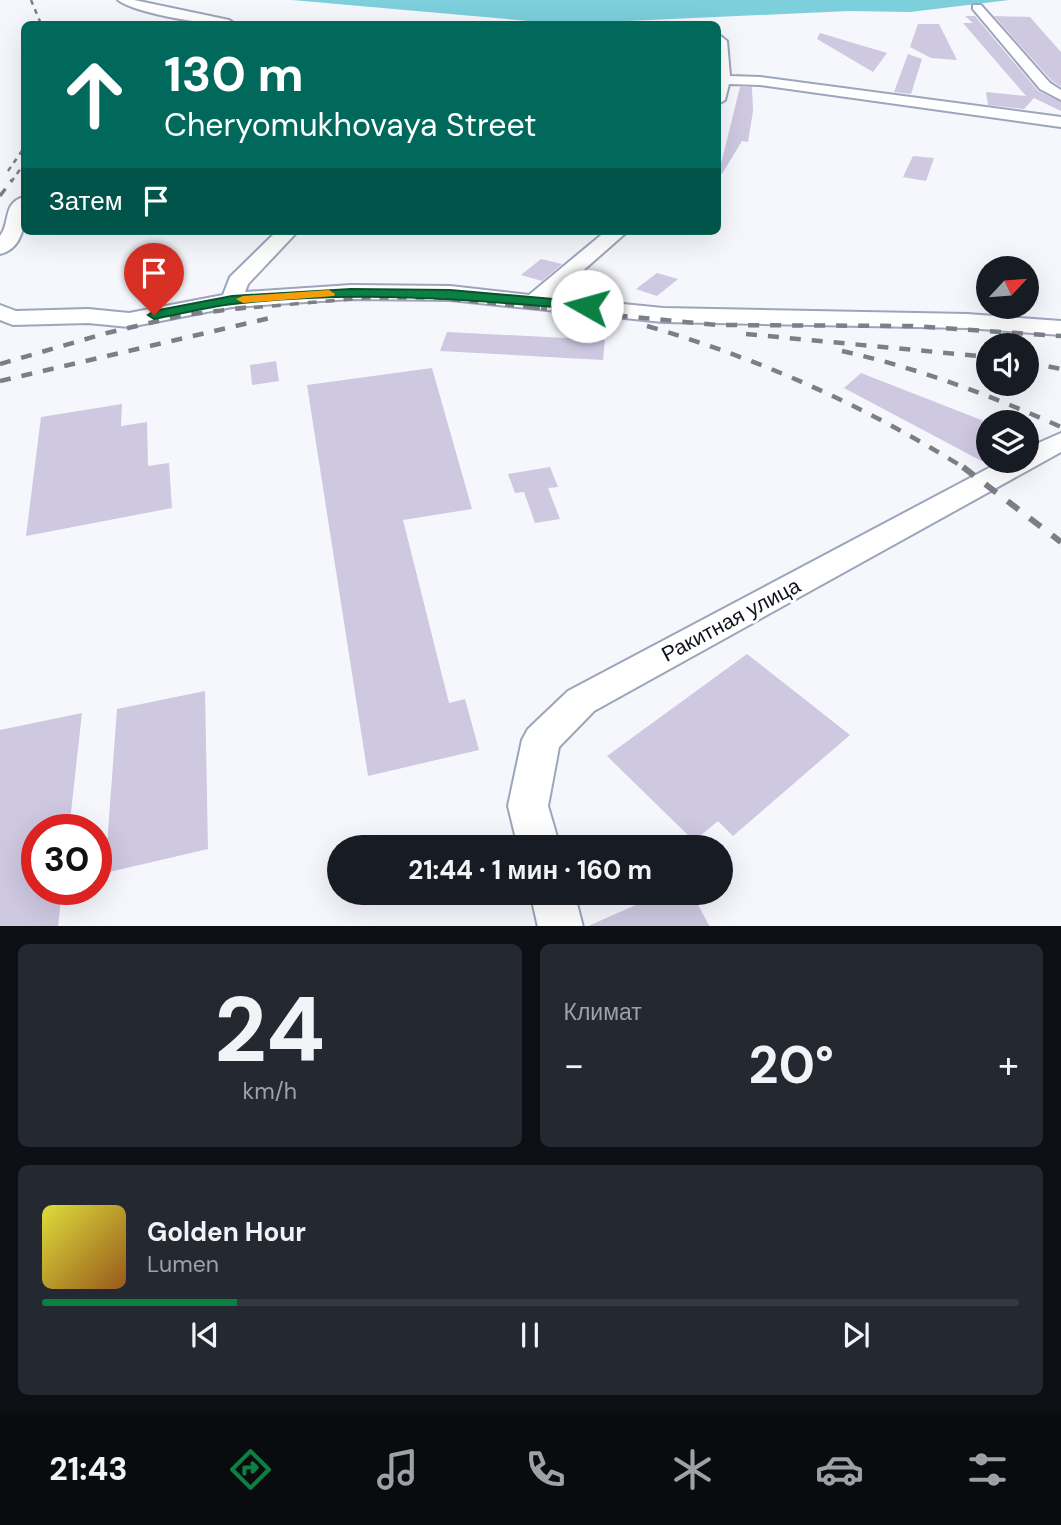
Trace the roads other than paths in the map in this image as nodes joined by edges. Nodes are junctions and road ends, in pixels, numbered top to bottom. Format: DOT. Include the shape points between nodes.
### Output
graph roads {
  1 [pos="124,0"];
  2 [pos="976,7"];
  3 [pos="185,16"];
  4 [pos="168,21"];
  5 [pos="212,21"];
  6 [pos="721,80"];
  7 [pos="1061,96"];
  8 [pos="1061,122"];
  9 [pos="21,205"];
  10 [pos="284,235"];
  11 [pos="613,235"];
  12 [pos="0,248"];
  13 [pos="232,300"];
  14 [pos="536,300"];
  15 [pos="0,312"];
  16 [pos="1061,328"];
  17 [pos="1061,442"];
  18 [pos="1039,454"];
  19 [pos="1003,473"];
  20 [pos="536,835"];
  21 [pos="555,905"];
  22 [pos="561,926"];
  1 -- 3 [label="street"];
  2 -- 7 [label="street" via="1045,86"];
  3 -- 4 [label="street"];
  3 -- 5 [label="street"];
  6 -- 8 [label="street" via="760,81"];
  9 -- 12 [label="street" via="16,209 13,234"];
  10 -- 13 [label="street" via="238,282"];
  11 -- 14 [label="street"];
  13 -- 14 [label="street" via="351,292"];
  13 -- 15 [label="street" via="128,320 13,318"];
  14 -- 16 [label="street" via="663,315 967,321"];
  17 -- 18 [label="street, Ракитная улица"];
  19 -- 20 [label="street, Ракитная улица" via="581,701 541,740 528,806"];
  21 -- 22 [label="street"];
}
